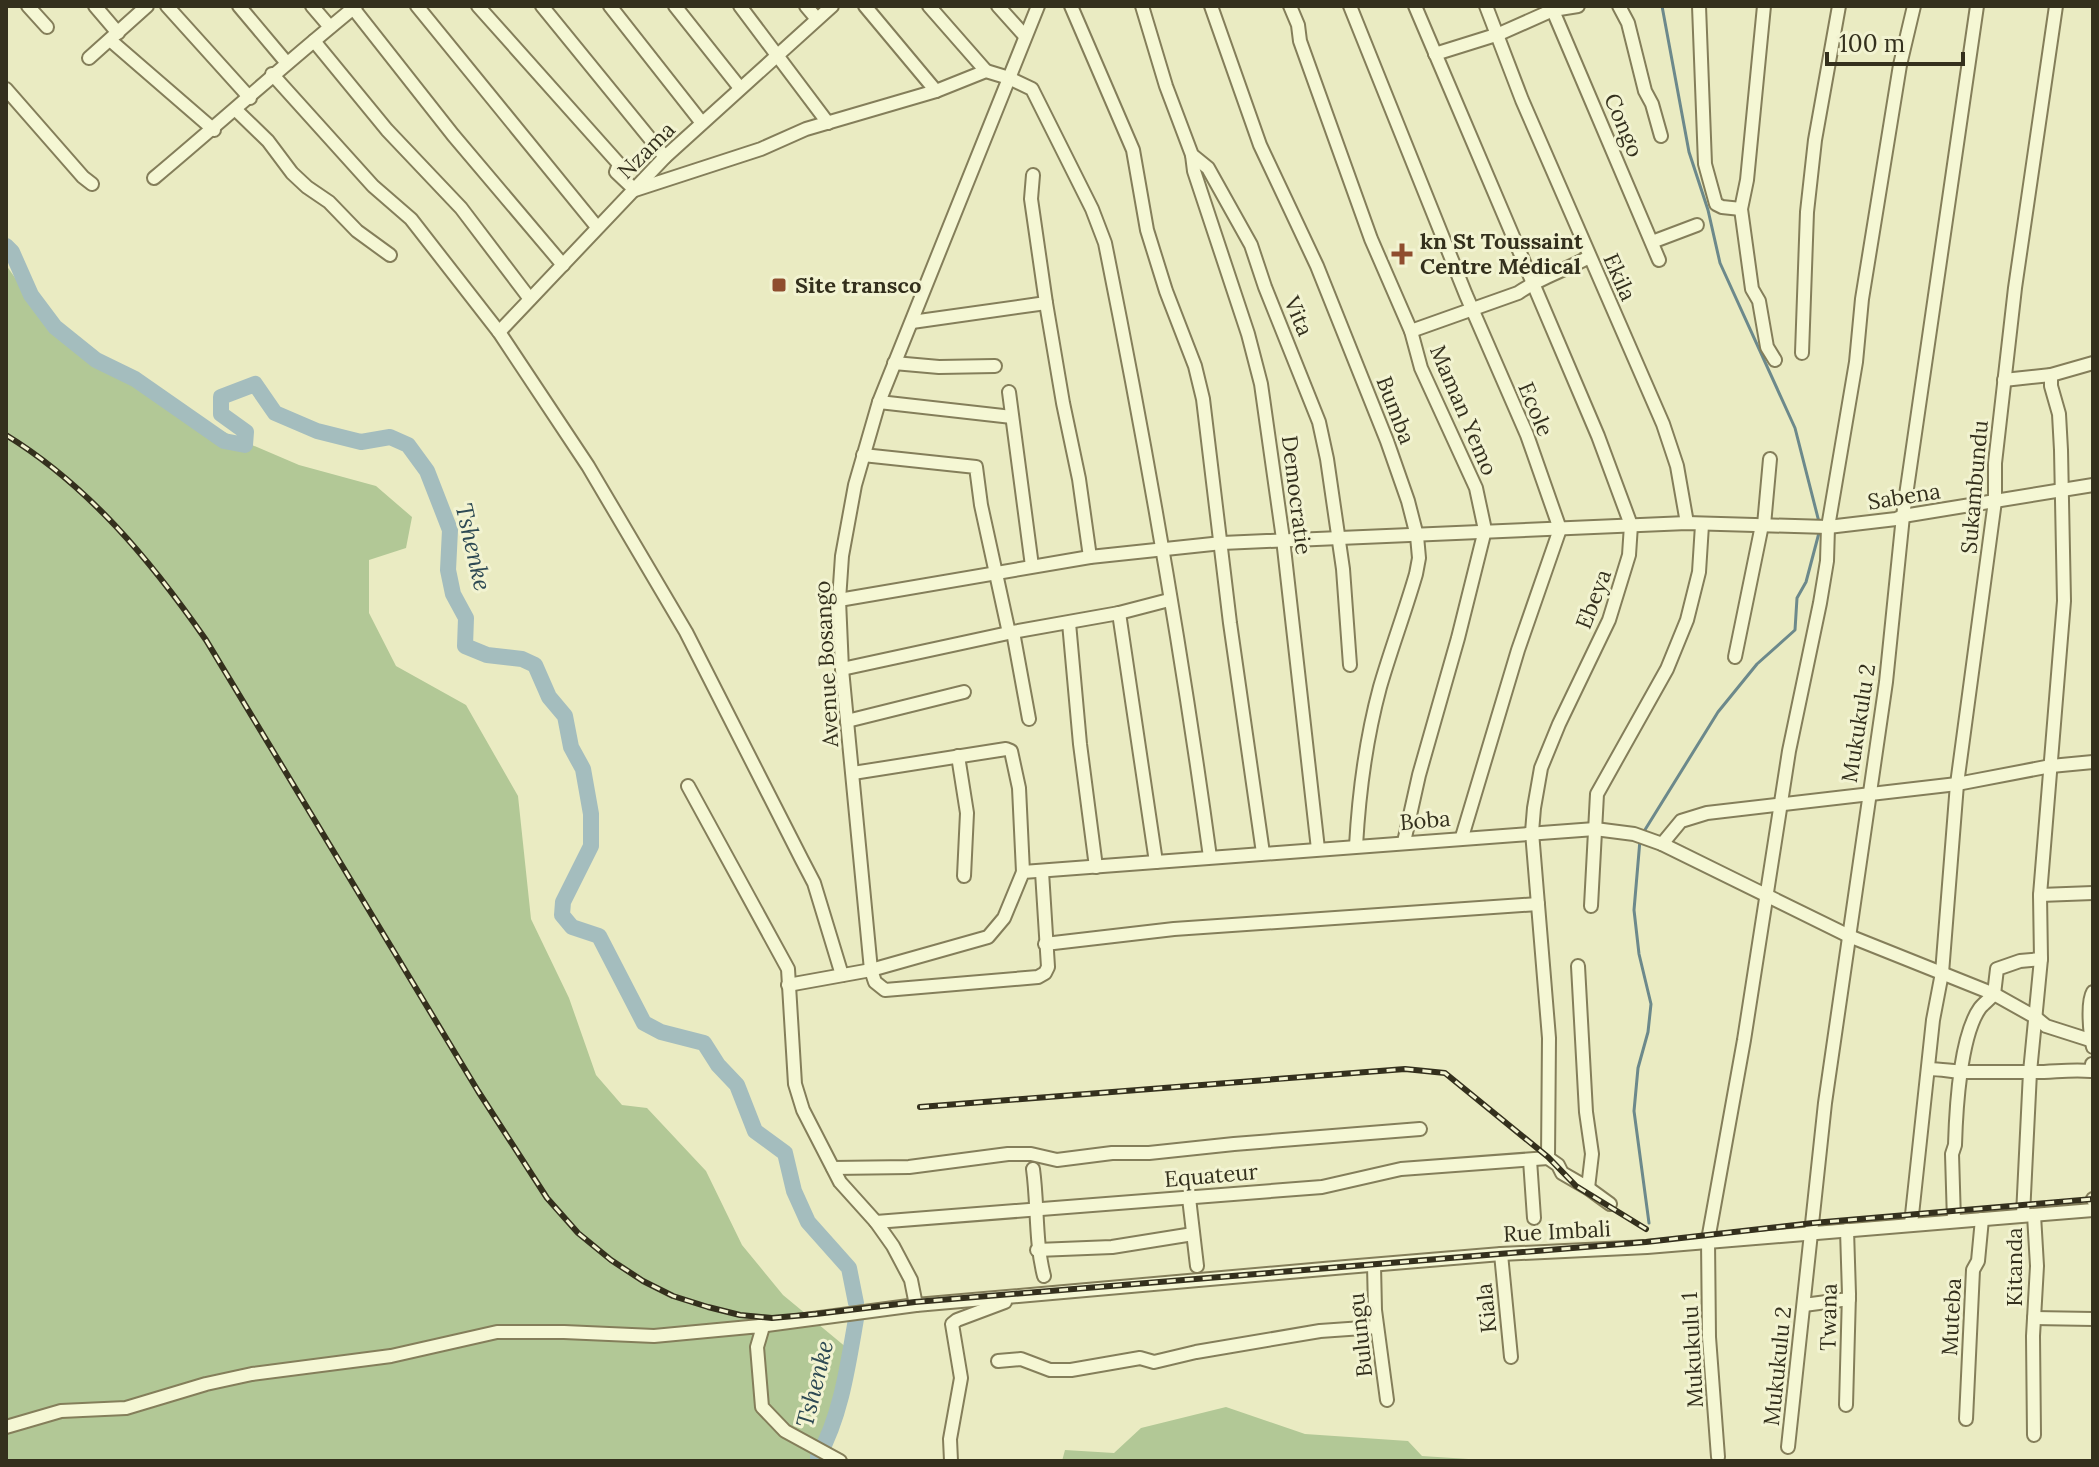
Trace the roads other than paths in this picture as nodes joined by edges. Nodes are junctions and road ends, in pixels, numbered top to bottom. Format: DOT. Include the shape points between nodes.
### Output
graph roads {
  1 [pos="28,6"];
  2 [pos="95,6"];
  3 [pos="147,6"];
  4 [pos="167,6"];
  5 [pos="239,6"];
  6 [pos="312,6"];
  7 [pos="417,6"];
  8 [pos="478,6"];
  9 [pos="542,6"];
  10 [pos="610,6"];
  11 [pos="675,6"];
  12 [pos="740,6"];
  13 [pos="806,6"];
  14 [pos="832,6"];
  15 [pos="865,6"];
  16 [pos="929,6"];
  17 [pos="998,6"];
  18 [pos="1038,6"];
  19 [pos="1071,6"];
  20 [pos="1142,6"];
  21 [pos="1211,6"];
  22 [pos="1290,6"];
  23 [pos="1350,6"];
  24 [pos="1415,6"];
  25 [pos="1486,6"];
  26 [pos="1578,6"];
  27 [pos="1619,6"];
  28 [pos="1699,6"];
  29 [pos="1764,6"];
  30 [pos="1839,6"];
  31 [pos="1914,6"];
  32 [pos="1977,6"];
  33 [pos="2056,6"];
  34 [pos="354,7"];
  35 [pos="1552,8"];
  36 [pos="817,19"];
  37 [pos="47,27"];
  38 [pos="330,27"];
  39 [pos="1499,34"];
  40 [pos="114,36"];
  41 [pos="1025,36"];
  42 [pos="314,41"];
  43 [pos="778,54"];
  44 [pos="1435,54"];
  45 [pos="89,58"];
  46 [pos="286,62"];
  47 [pos="986,71"];
  48 [pos="272,74"];
  49 [pos="1009,78"];
  50 [pos="740,88"];
  51 [pos="6,89"];
  52 [pos="936,91"];
  53 [pos="250,98"];
  54 [pos="236,110"];
  55 [pos="702,123"];
  56 [pos="828,123"];
  57 [pos="214,130"];
  58 [pos="1661,136"];
  59 [pos="1192,155"];
  60 [pos="665,157"];
  61 [pos="1033,175"];
  62 [pos="154,178"];
  63 [pos="92,184"];
  64 [pos="635,190"];
  65 [pos="1741,209"];
  66 [pos="1697,225"];
  67 [pos="597,227"];
  68 [pos="1652,242"];
  69 [pos="390,255"];
  70 [pos="1589,257"];
  71 [pos="1659,260"];
  72 [pos="563,265"];
  73 [pos="1533,283"];
  74 [pos="530,299"];
  75 [pos="1046,303"];
  76 [pos="1473,309"];
  77 [pos="912,322"];
  78 [pos="1411,331"];
  79 [pos="499,332"];
  80 [pos="1802,353"];
  81 [pos="1775,360"];
  82 [pos="894,363"];
  83 [pos="2093,363"];
  84 [pos="995,366"];
  85 [pos="2051,375"];
  86 [pos="2004,380"];
  87 [pos="1009,392"];
  88 [pos="879,402"];
  89 [pos="1012,417"];
  90 [pos="863,455"];
  91 [pos="1770,459"];
  92 [pos="2093,485"];
  93 [pos="2061,491"];
  94 [pos="1995,501"];
  95 [pos="1903,516"];
  96 [pos="1687,523"];
  97 [pos="1631,525"];
  98 [pos="1702,525"];
  99 [pos="1763,525"];
  100 [pos="1822,527"];
  101 [pos="1560,529"];
  102 [pos="1485,530"];
  103 [pos="1417,536"];
  104 [pos="1338,538"];
  105 [pos="1283,539"];
  106 [pos="1222,543"];
  107 [pos="1161,549"];
  108 [pos="1090,557"];
  109 [pos="1032,566"];
  110 [pos="995,573"];
  111 [pos="839,600"];
  112 [pos="1169,600"];
  113 [pos="1119,613"];
  114 [pos="1069,623"];
  115 [pos="1011,633"];
  116 [pos="1735,657"];
  117 [pos="1350,665"];
  118 [pos="842,669"];
  119 [pos="964,692"];
  120 [pos="1029,719"];
  121 [pos="847,721"];
  122 [pos="958,756"];
  123 [pos="2093,762"];
  124 [pos="2051,766"];
  125 [pos="853,773"];
  126 [pos="1957,784"];
  127 [pos="688,786"];
  128 [pos="1867,796"];
  129 [pos="1780,806"];
  130 [pos="1595,829"];
  131 [pos="1532,832"];
  132 [pos="1462,837"];
  133 [pos="1404,842"];
  134 [pos="1662,844"];
  135 [pos="1356,846"];
  136 [pos="1318,849"];
  137 [pos="1263,853"];
  138 [pos="1210,857"];
  139 [pos="1156,862"];
  140 [pos="1096,867"];
  141 [pos="1023,872"];
  142 [pos="1042,872"];
  143 [pos="964,876"];
  144 [pos="2093,893"];
  145 [pos="2040,895"];
  146 [pos="1767,896"];
  147 [pos="1538,904"];
  148 [pos="1591,906"];
  149 [pos="1849,936"];
  150 [pos="1045,944"];
  151 [pos="2041,959"];
  152 [pos="1578,966"];
  153 [pos="871,970"];
  154 [pos="1942,973"];
  155 [pos="842,975"];
  156 [pos="788,985"];
  157 [pos="2093,992"];
  158 [pos="1994,994"];
  159 [pos="2035,1017"];
  160 [pos="2092,1053"];
  161 [pos="1929,1069"];
  162 [pos="2030,1072"];
  163 [pos="1962,1073"];
  164 [pos="1420,1129"];
  165 [pos="1548,1158"];
  166 [pos="1530,1160"];
  167 [pos="833,1168"];
  168 [pos="1033,1169"];
  169 [pos="1588,1188"];
  170 [pos="1189,1198"];
  171 [pos="1610,1204"];
  172 [pos="1038,1209"];
  173 [pos="2093,1210"];
  174 [pos="2028,1215"];
  175 [pos="1534,1218"];
  176 [pos="1982,1219"];
  177 [pos="1954,1221"];
  178 [pos="876,1222"];
  179 [pos="1911,1224"];
  180 [pos="1847,1230"];
  181 [pos="1193,1234"];
  182 [pos="1810,1234"];
  183 [pos="1708,1240"];
  184 [pos="1037,1250"];
  185 [pos="1501,1254"];
  186 [pos="1374,1265"];
  187 [pos="1197,1266"];
  188 [pos="1044,1276"];
  189 [pos="1023,1296"];
  190 [pos="1849,1299"];
  191 [pos="916,1305"];
  192 [pos="1804,1305"];
  193 [pos="2034,1318"];
  194 [pos="2093,1319"];
  195 [pos="760,1326"];
  196 [pos="1377,1327"];
  197 [pos="1511,1357"];
  198 [pos="998,1361"];
  199 [pos="1387,1400"];
  200 [pos="1846,1405"];
  201 [pos="1966,1419"];
  202 [pos="6,1427"];
  203 [pos="2034,1435"];
  204 [pos="1788,1447"];
  205 [pos="1718,1457"];
  206 [pos="840,1461"];
  207 [pos="951,1461"];
  1 -- 37 [label="street"];
  2 -- 40 [label="street"];
  3 -- 40 [label="street"];
  4 -- 53 [label="street"];
  5 -- 46 [label="street"];
  6 -- 38 [label="street"];
  7 -- 67 [label="street"];
  8 -- 64 [label="street" via="619,164 616,172"];
  9 -- 60 [label="street"];
  10 -- 55 [label="street"];
  11 -- 50 [label="street"];
  12 -- 43 [label="street"];
  13 -- 36 [label="street"];
  14 -- 36 [label="street, Nzama"];
  15 -- 52 [label="street"];
  16 -- 47 [label="street"];
  17 -- 41 [label="street"];
  18 -- 41 [label="street, Avenue Bosango"];
  19 -- 106 [label="street" via="1133,150 1147,230 1195,366"];
  20 -- 59 [label="street, Vita"];
  21 -- 103 [label="street, Bumba" via="1260,145 1351,348"];
  22 -- 78 [label="street, Maman Yemo" via="1371,239"];
  23 -- 76 [label="street, Ecole"];
  24 -- 44 [label="street, Ebeya"];
  25 -- 39 [label="street, Ekila"];
  26 -- 35 [label="street"];
  27 -- 58 [label="street"];
  28 -- 65 [label="street" via="1705,164 1716,204"];
  29 -- 65 [label="street"];
  30 -- 80 [label="street" via="1807,212"];
  31 -- 100 [label="street, Mukukulu 1" via="1862,299 1847,425"];
  32 -- 95 [label="street, Mukukulu 2"];
  33 -- 86 [label="street, Sukambundu"];
  34 -- 38 [label="street"];
  34 -- 72 [label="street"];
  35 -- 39 [label="street"];
  35 -- 68 [label="street, Congo"];
  36 -- 43 [label="street, Nzama"];
  38 -- 42 [label="street"];
  39 -- 44 [label="street"];
  39 -- 70 [label="street, Ekila"];
  40 -- 45 [label="street"];
  40 -- 57 [label="street"];
  41 -- 49 [label="street, Avenue Bosango"];
  42 -- 46 [label="street"];
  42 -- 74 [label="street" via="387,130 461,208"];
  43 -- 50 [label="street, Nzama"];
  43 -- 56 [label="street"];
  44 -- 73 [label="street, Ebeya"];
  46 -- 48 [label="street"];
  47 -- 49 [label="street"];
  47 -- 52 [label="street"];
  48 -- 53 [label="street"];
  48 -- 79 [label="street" via="373,186 411,219"];
  49 -- 77 [label="street, Avenue Bosango"];
  49 -- 107 [label="street" via="1032,89 1100,226"];
  50 -- 55 [label="street, Nzama"];
  51 -- 63 [label="street"];
  52 -- 56 [label="street"];
  53 -- 54 [label="street"];
  54 -- 57 [label="street"];
  54 -- 69 [label="street" via="292,173"];
  55 -- 60 [label="street, Nzama"];
  56 -- 64 [label="street"];
  57 -- 62 [label="street"];
  59 -- 104 [label="street, Vita" via="1208,168 1235,213 1293,352 1323,439"];
  59 -- 105 [label="street, Democratie" via="1261,384"];
  60 -- 64 [label="street, Nzama"];
  61 -- 75 [label="street" via="1031,199"];
  64 -- 67 [label="street, Nzama"];
  65 -- 81 [label="street" via="1752,289"];
  66 -- 68 [label="street"];
  67 -- 72 [label="street, Nzama"];
  68 -- 71 [label="street, Congo"];
  70 -- 73 [label="street"];
  70 -- 96 [label="street, Ekila" via="1667,434"];
  72 -- 74 [label="street, Nzama"];
  73 -- 76 [label="street"];
  73 -- 97 [label="street, Ebeya"];
  74 -- 79 [label="street, Nzama"];
  75 -- 77 [label="street"];
  75 -- 108 [label="street"];
  76 -- 78 [label="street"];
  76 -- 101 [label="street, Ecole"];
  77 -- 82 [label="street, Avenue Bosango"];
  78 -- 102 [label="street, Maman Yemo" via="1421,368 1476,488"];
  79 -- 155 [label="street" via="588,466 686,632 814,883"];
  82 -- 84 [label="street"];
  82 -- 88 [label="street, Avenue Bosango"];
  83 -- 85 [label="street"];
  85 -- 86 [label="street"];
  85 -- 93 [label="street, Kitanda" via="2059,414"];
  86 -- 94 [label="street, Sukambundu"];
  87 -- 89 [label="street"];
  88 -- 89 [label="street"];
  88 -- 90 [label="street, Avenue Bosango"];
  89 -- 109 [label="street"];
  90 -- 110 [label="street" via="976,467"];
  90 -- 111 [label="street, Avenue Bosango" via="842,556"];
  91 -- 99 [label="street"];
  92 -- 93 [label="street, Sabena"];
  93 -- 94 [label="street, Sabena"];
  93 -- 124 [label="street, Kitanda" via="2064,601"];
  94 -- 95 [label="street, Sabena"];
  94 -- 126 [label="street, Sukambundu"];
  95 -- 100 [label="street, Sabena"];
  95 -- 128 [label="street, Mukukulu 2" via="1886,682"];
  96 -- 97 [label="street, Sabena"];
  96 -- 98 [label="street, Sabena"];
  97 -- 101 [label="street, Sabena"];
  97 -- 131 [label="street, Ebeya" via="1629,555 1609,620 1541,768"];
  98 -- 99 [label="street, Sabena"];
  98 -- 130 [label="street" via="1699,572 1687,620 1667,669 1597,794"];
  99 -- 100 [label="street, Sabena"];
  99 -- 116 [label="street"];
  100 -- 129 [label="street, Mukukulu 1" via="1822,589"];
  101 -- 102 [label="street, Sabena"];
  101 -- 132 [label="street"];
  102 -- 103 [label="street, Sabena"];
  102 -- 133 [label="street, Maman Yemo"];
  103 -- 104 [label="street, Sabena"];
  103 -- 135 [label="street, Bumba" via="1416,574 1369,736"];
  104 -- 105 [label="street, Sabena"];
  104 -- 117 [label="street, Vita"];
  105 -- 106 [label="street, Sabena"];
  105 -- 136 [label="street, Democratie"];
  106 -- 107 [label="street, Sabena"];
  106 -- 137 [label="street"];
  107 -- 108 [label="street, Sabena"];
  107 -- 112 [label="street"];
  108 -- 109 [label="street, Sabena"];
  109 -- 110 [label="street, Sabena"];
  110 -- 111 [label="street, Sabena"];
  110 -- 115 [label="street"];
  111 -- 118 [label="street, Avenue Bosango"];
  112 -- 113 [label="street"];
  112 -- 138 [label="street"];
  113 -- 114 [label="street"];
  113 -- 139 [label="street"];
  114 -- 115 [label="street"];
  114 -- 140 [label="street"];
  115 -- 118 [label="street"];
  115 -- 120 [label="street"];
  118 -- 121 [label="street, Avenue Bosango"];
  119 -- 121 [label="street"];
  121 -- 125 [label="street, Avenue Bosango"];
  122 -- 125 [label="street"];
  122 -- 141 [label="street" via="1006,749 1014,756"];
  122 -- 143 [label="street" via="967,813"];
  123 -- 124 [label="street"];
  124 -- 126 [label="street"];
  124 -- 145 [label="street, Kitanda"];
  125 -- 153 [label="street, Avenue Bosango"];
  126 -- 128 [label="street"];
  126 -- 154 [label="street, Sukambundu"];
  127 -- 156 [label="street" via="788,969"];
  128 -- 129 [label="street"];
  128 -- 149 [label="street, Mukukulu 2"];
  129 -- 134 [label="street" via="1693,817 1681,821"];
  129 -- 146 [label="street, Mukukulu 1"];
  130 -- 131 [label="street, Boba"];
  130 -- 134 [label="street, Boba"];
  130 -- 148 [label="street"];
  131 -- 132 [label="street, Boba"];
  131 -- 147 [label="street, Ebeya"];
  132 -- 133 [label="street, Boba"];
  133 -- 135 [label="street, Boba"];
  134 -- 146 [label="street, Boba"];
  135 -- 136 [label="street, Boba"];
  136 -- 137 [label="street, Boba"];
  137 -- 138 [label="street, Boba"];
  138 -- 139 [label="street, Boba"];
  139 -- 140 [label="street, Boba"];
  140 -- 142 [label="street, Boba"];
  141 -- 142 [label="street, Boba"];
  141 -- 153 [label="street" via="1004,918 988,937"];
  142 -- 150 [label="street"];
  144 -- 145 [label="street"];
  145 -- 151 [label="street, Kitanda"];
  146 -- 149 [label="street, Boba"];
  146 -- 183 [label="street, Mukukulu 1"];
  147 -- 150 [label="street" via="1174,929"];
  147 -- 165 [label="street, Ebeya" via="1549,1038"];
  149 -- 154 [label="street, Boba"];
  149 -- 182 [label="street, Mukukulu 2"];
  150 -- 153 [label="street" via="1048,967 1038,977 885,990"];
  151 -- 158 [label="street" via="1997,969"];
  151 -- 159 [label="street, Kitanda"];
  152 -- 169 [label="street" via="1592,1154"];
  153 -- 155 [label="street"];
  154 -- 158 [label="street, Boba"];
  154 -- 161 [label="street, Sukambundu"];
  155 -- 156 [label="street"];
  156 -- 167 [label="street" via="795,1084"];
  157 -- 160 [label="street"];
  158 -- 159 [label="street, Boba"];
  158 -- 163 [label="street" via="1980,1008 1969,1032"];
  159 -- 160 [label="street, Boba"];
  159 -- 162 [label="street, Kitanda"];
  160 -- 162 [label="street" via="2091,1071"];
  161 -- 163 [label="street"];
  161 -- 179 [label="street, Sukambundu"];
  162 -- 163 [label="street"];
  162 -- 174 [label="street, Kitanda"];
  163 -- 177 [label="street" via="1952,1154"];
  164 -- 167 [label="street" via="1057,1160 1008,1154 909,1167"];
  165 -- 166 [label="street, Equateur"];
  165 -- 169 [label="street"];
  166 -- 170 [label="street, Equateur" via="1401,1169 1322,1187"];
  166 -- 175 [label="street"];
  167 -- 178 [label="street"];
  168 -- 172 [label="street"];
  169 -- 171 [label="street"];
  170 -- 172 [label="street, Equateur"];
  170 -- 181 [label="street"];
  172 -- 178 [label="street, Equateur"];
  172 -- 184 [label="street"];
  173 -- 174 [label="street, Rue Imbali"];
  174 -- 176 [label="street, Rue Imbali"];
  174 -- 193 [label="street, Kitanda" via="2037,1266"];
  176 -- 177 [label="street, Rue Imbali"];
  176 -- 201 [label="street, Muteba" via="1973,1270"];
  177 -- 179 [label="street, Rue Imbali"];
  178 -- 191 [label="street" via="903,1263"];
  179 -- 180 [label="street, Rue Imbali"];
  180 -- 182 [label="street, Rue Imbali"];
  180 -- 190 [label="street, Twana"];
  181 -- 184 [label="street" via="1112,1247"];
  181 -- 187 [label="street"];
  182 -- 183 [label="street, Rue Imbali"];
  182 -- 192 [label="street, Mukukulu 2"];
  183 -- 185 [label="street, Rue Imbali"];
  183 -- 205 [label="street, Mukukulu 1"];
  184 -- 188 [label="street"];
  185 -- 186 [label="street, Rue Imbali"];
  185 -- 197 [label="street, Kiala"];
  186 -- 189 [label="street, Rue Imbali"];
  186 -- 196 [label="street, Bulungu"];
  189 -- 191 [label="street"];
  189 -- 207 [label="street" via="952,1324 961,1378"];
  190 -- 192 [label="street"];
  190 -- 200 [label="street, Twana"];
  191 -- 195 [label="street"];
  192 -- 204 [label="street, Mukukulu 2"];
  193 -- 194 [label="street"];
  193 -- 203 [label="street, Kitanda"];
  195 -- 202 [label="street" via="654,1336 497,1332 391,1356 252,1374 126,1408 61,1411"];
  195 -- 206 [label="street" via="762,1407 785,1431"];
  196 -- 198 [label="street" via="1071,1370 1050,1370 1021,1359"];
  196 -- 199 [label="street, Bulungu"];
}
